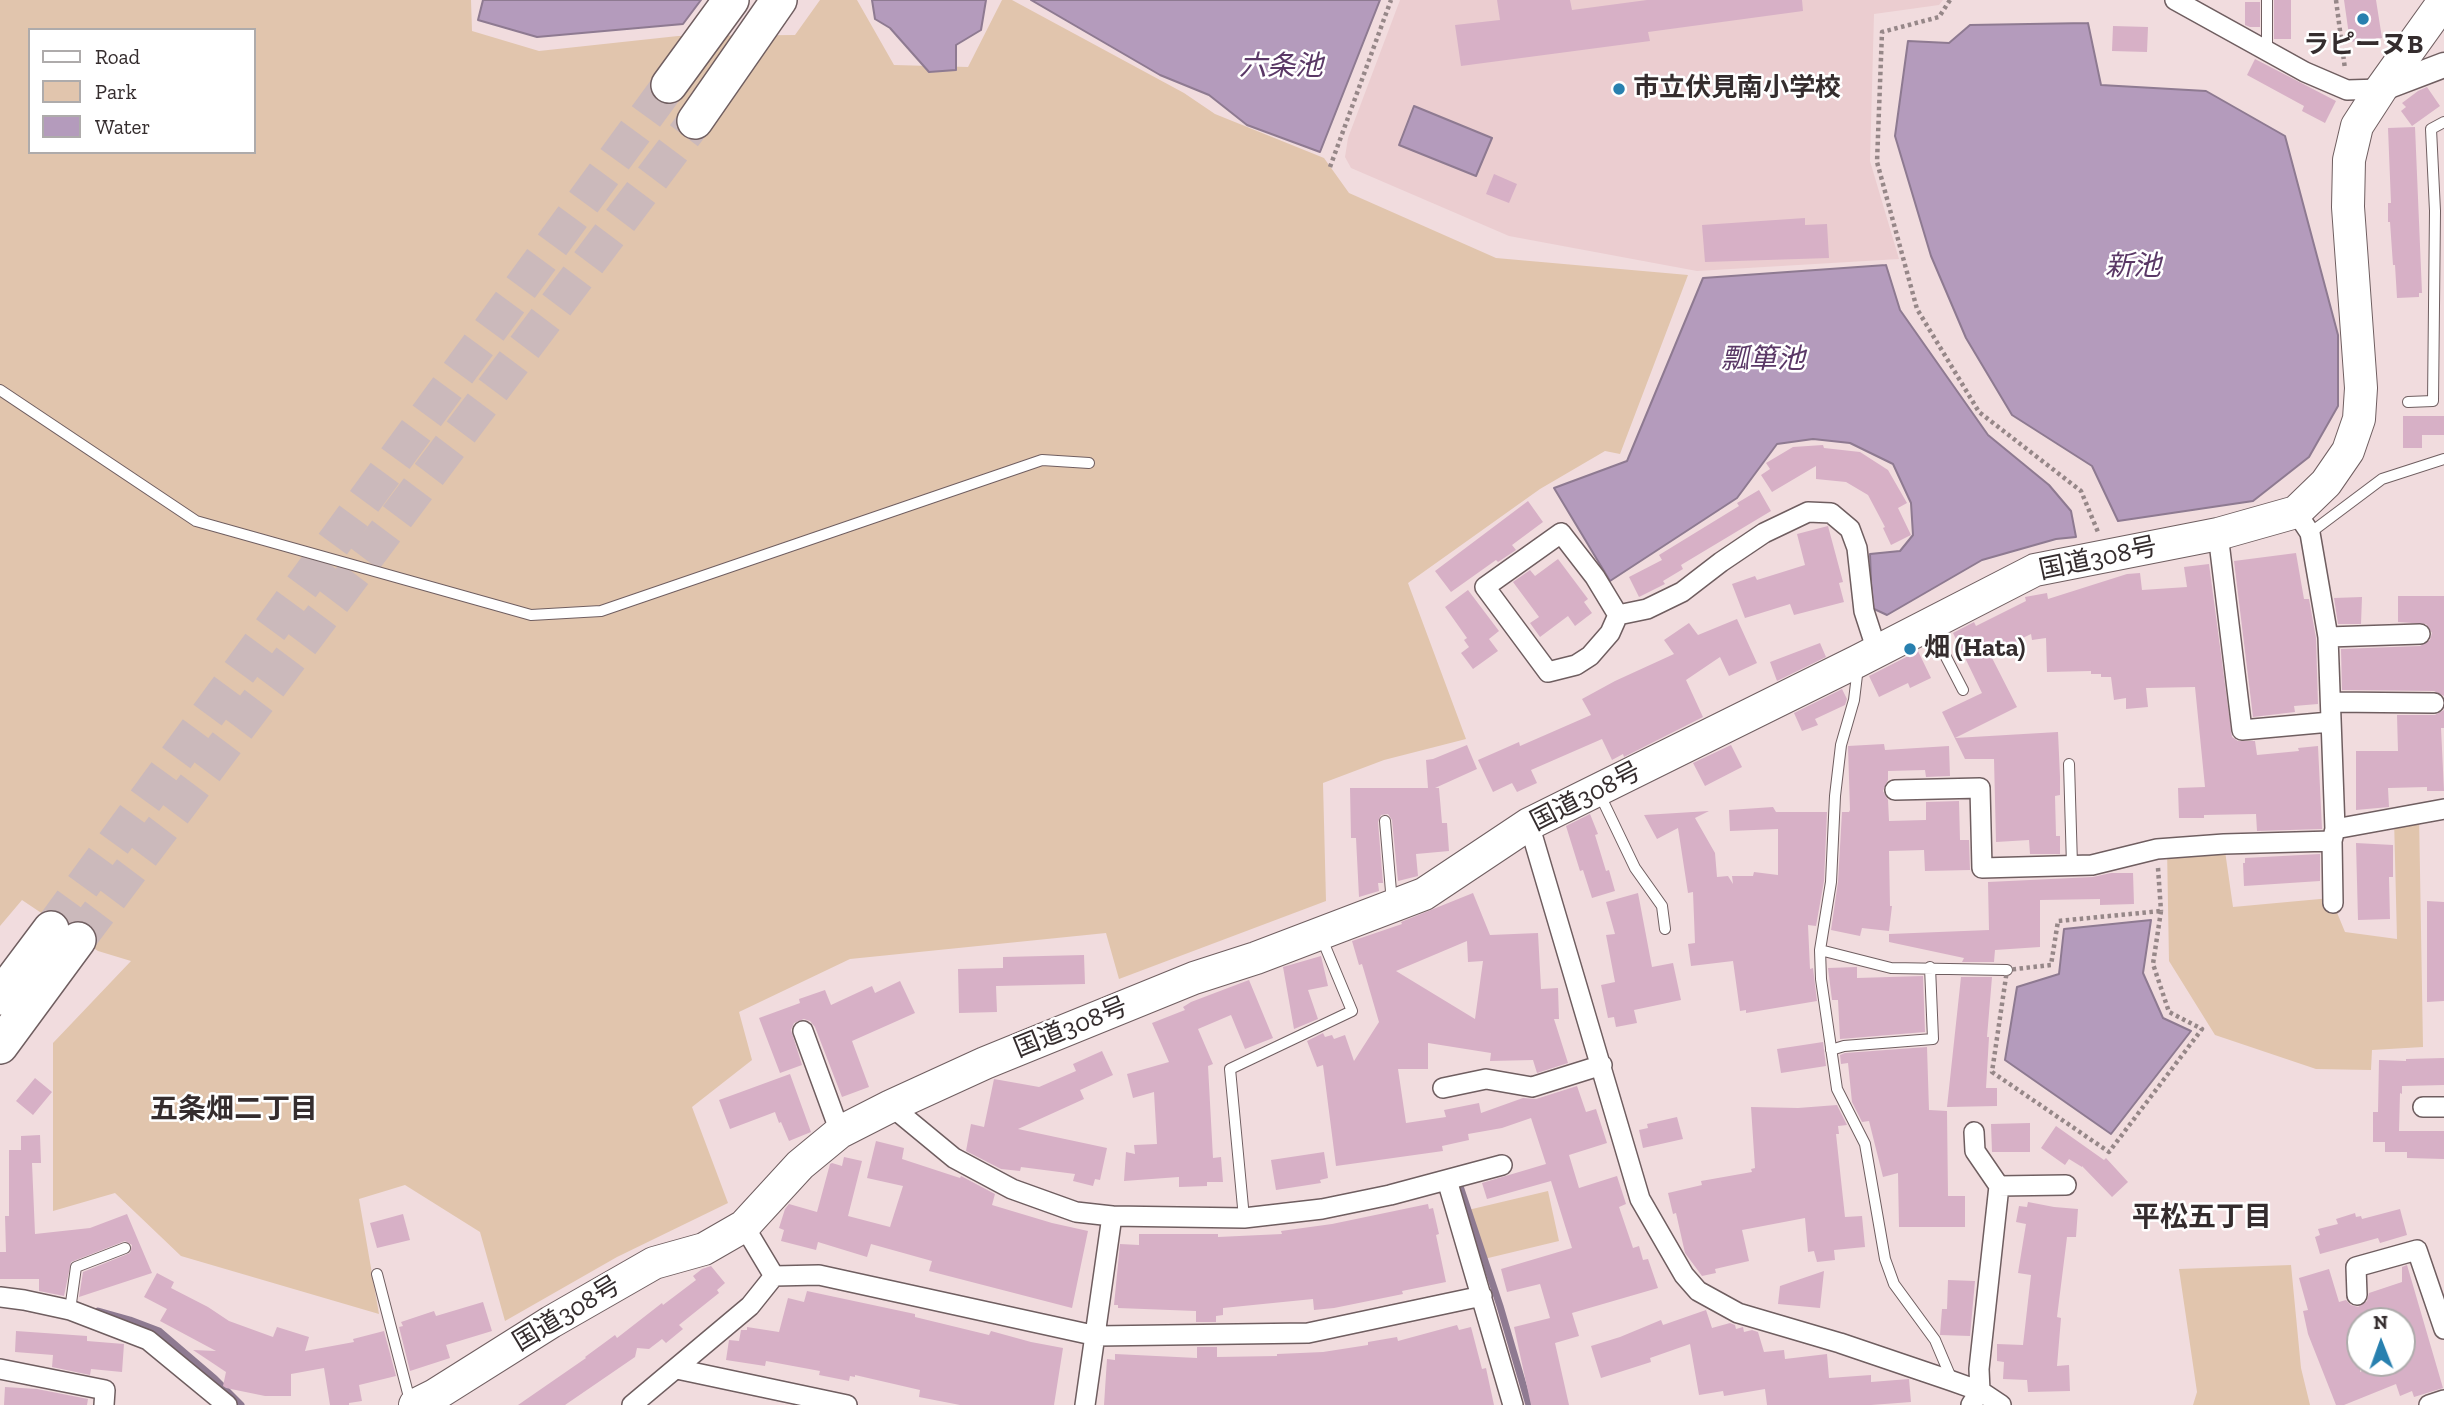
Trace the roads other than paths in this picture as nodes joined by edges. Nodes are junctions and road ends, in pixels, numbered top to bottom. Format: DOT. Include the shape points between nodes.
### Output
graph roads {
  1 [pos="731,0"];
  2 [pos="779,0"];
  3 [pos="2175,0"];
  4 [pos="2267,0"];
  5 [pos="2444,1"];
  6 [pos="2267,50"];
  7 [pos="2444,65"];
  8 [pos="669,85"];
  9 [pos="2381,89"];
  10 [pos="695,121"];
  11 [pos="2444,121"];
  12 [pos="0,390"];
  13 [pos="2408,402"];
  14 [pos="2444,459"];
  15 [pos="1089,463"];
  16 [pos="2303,523"];
  17 [pos="2217,534"];
  18 [pos="1618,615"];
  19 [pos="1928,624"];
  20 [pos="2420,634"];
  21 [pos="2328,637"];
  22 [pos="1868,656"];
  23 [pos="1963,690"];
  24 [pos="2434,703"];
  25 [pos="2330,712"];
  26 [pos="2069,764"];
  27 [pos="1895,790"];
  28 [pos="1598,791"];
  29 [pos="2444,809"];
  30 [pos="1385,821"];
  31 [pos="1529,824"];
  32 [pos="2334,836"];
  33 [pos="2072,865"];
  34 [pos="2333,904"];
  35 [pos="1392,907"];
  36 [pos="1665,929"];
  37 [pos="1320,933"];
  38 [pos="1820,950"];
  39 [pos="1930,967"];
  40 [pos="2007,970"];
  41 [pos="0,997"];
  42 [pos="803,1031"];
  43 [pos="0,1046"];
  44 [pos="1831,1050"];
  45 [pos="1602,1065"];
  46 [pos="1443,1088"];
  47 [pos="891,1106"];
  48 [pos="2423,1107"];
  49 [pos="2444,1107"];
  50 [pos="840,1132"];
  51 [pos="1974,1132"];
  52 [pos="1502,1165"];
  53 [pos="1447,1180"];
  54 [pos="2066,1185"];
  55 [pos="1999,1186"];
  56 [pos="1112,1216"];
  57 [pos="1244,1218"];
  58 [pos="744,1226"];
  59 [pos="125,1248"];
  60 [pos="377,1274"];
  61 [pos="774,1276"];
  62 [pos="2357,1295"];
  63 [pos="1482,1296"];
  64 [pos="0,1297"];
  65 [pos="70,1310"];
  66 [pos="2444,1329"];
  67 [pos="1097,1336"];
  68 [pos="0,1368"];
  69 [pos="677,1369"];
  70 [pos="1952,1381"];
  71 [pos="1975,1398"];
  72 [pos="2444,1400"];
  73 [pos="104,1405"];
  74 [pos="226,1405"];
  75 [pos="413,1405"];
  76 [pos="632,1405"];
  77 [pos="846,1405"];
  78 [pos="1085,1405"];
  79 [pos="1513,1405"];
  80 [pos="2001,1405"];
  81 [pos="2429,1405"];
  1 -- 8 [label="highway"];
  2 -- 10 [label="highway"];
  3 -- 6 [label="street"];
  4 -- 6 [label="lane"];
  5 -- 9 [label="highway, 国道308号"];
  6 -- 9 [label="street" via="2347,90"];
  7 -- 9 [label="street"];
  9 -- 16 [label="highway, 国道308号" via="2357,126 2349,160 2359,419 2348,450"];
  11 -- 13 [label="lane" via="2431,129 2433,401"];
  12 -- 15 [label="lane" via="196,521 531,615 601,611 1042,460"];
  14 -- 16 [label="lane" via="2382,479"];
  16 -- 17 [label="highway, 国道308号"];
  16 -- 21 [label="street"];
  17 -- 19 [label="highway, 国道308号" via="2035,570"];
  17 -- 25 [label="street" via="2242,730"];
  18 -- 18 [label="street" via="1560,533 1485,587 1548,672 1590,656 1610,633"];
  18 -- 22 [label="street" via="1647,609 1682,592 1764,533 1808,512 1831,513 1850,529 1857,548"];
  19 -- 22 [label="highway, 国道308号"];
  19 -- 23 [label="lane"];
  20 -- 21 [label="street"];
  21 -- 25 [label="street"];
  22 -- 28 [label="highway, 国道308号"];
  22 -- 38 [label="lane" via="1841,745 1831,882"];
  24 -- 25 [label="street"];
  25 -- 32 [label="street"];
  26 -- 33 [label="lane"];
  27 -- 33 [label="street" via="1980,788 1982,868"];
  28 -- 31 [label="highway, 国道308号"];
  28 -- 36 [label="lane" via="1635,868 1662,906"];
  29 -- 32 [label="street"];
  30 -- 35 [label="lane"];
  31 -- 35 [label="highway, 国道308号" via="1424,894"];
  31 -- 45 [label="street"];
  32 -- 33 [label="street" via="2157,849 2092,865"];
  32 -- 34 [label="street"];
  35 -- 37 [label="highway, 国道308号"];
  37 -- 47 [label="highway, 国道308号" via="1194,978"];
  37 -- 57 [label="lane" via="1352,1011 1230,1069"];
  38 -- 39 [label="lane" via="1891,968"];
  38 -- 44 [label="lane"];
  39 -- 40 [label="lane"];
  39 -- 44 [label="lane" via="1933,1039"];
  41 -- 43 [label="highway" via="65,934"];
  42 -- 50 [label="street"];
  44 -- 70 [label="lane" via="1838,1089 1865,1144 1885,1259 1894,1284 1935,1340"];
  45 -- 46 [label="street" via="1532,1087 1486,1079"];
  45 -- 70 [label="street" via="1640,1199 1698,1291 1738,1313"];
  47 -- 50 [label="highway, 国道308号"];
  47 -- 56 [label="street" via="954,1158 1012,1189 1076,1212"];
  48 -- 49 [label="street"];
  50 -- 58 [label="highway, 国道308号" via="800,1165"];
  51 -- 55 [label="street" via="1975,1151"];
  52 -- 53 [label="street"];
  53 -- 57 [label="street" via="1322,1209"];
  53 -- 63 [label="street"];
  54 -- 55 [label="street"];
  55 -- 71 [label="street"];
  56 -- 57 [label="street"];
  56 -- 67 [label="street"];
  58 -- 61 [label="street"];
  58 -- 75 [label="highway, 国道308号" via="704,1250 654,1263"];
  59 -- 65 [label="lane" via="76,1267"];
  60 -- 75 [label="lane"];
  61 -- 67 [label="street" via="819,1275"];
  61 -- 69 [label="street" via="751,1306"];
  62 -- 66 [label="street" via="2356,1267 2417,1250"];
  63 -- 67 [label="street" via="1308,1333"];
  63 -- 79 [label="street"];
  64 -- 65 [label="street"];
  65 -- 74 [label="street" via="148,1340"];
  67 -- 78 [label="street"];
  68 -- 73 [label="street" via="105,1390"];
  69 -- 76 [label="street"];
  69 -- 77 [label="street"];
  70 -- 71 [label="street"];
  71 -- 80 [label="street"];
  72 -- 81 [label="street"];
}
